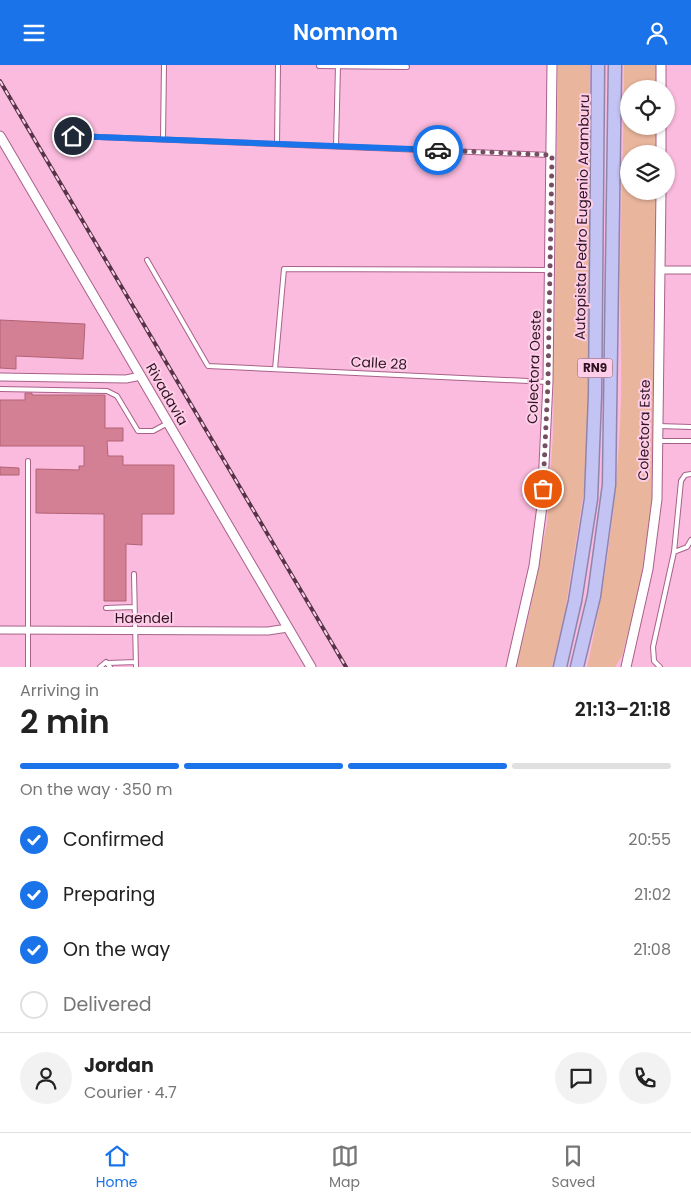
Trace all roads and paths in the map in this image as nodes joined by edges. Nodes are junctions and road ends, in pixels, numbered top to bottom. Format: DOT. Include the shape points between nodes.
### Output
graph roads {
  1 [pos="164,65"];
  2 [pos="278,65"];
  3 [pos="552,65"];
  4 [pos="598,65"];
  5 [pos="615,65"];
  6 [pos="661,65"];
  7 [pos="319,66"];
  8 [pos="338,66"];
  9 [pos="370,66"];
  10 [pos="407,67"];
  11 [pos="661,80"];
  12 [pos="0,135"];
  13 [pos="73,136"];
  14 [pos="163,139"];
  15 [pos="277,144"];
  16 [pos="336,146"];
  17 [pos="552,155"];
  18 [pos="661,200"];
  19 [pos="147,260"];
  20 [pos="550,270"];
  21 [pos="661,270"];
  22 [pos="691,270"];
  23 [pos="275,369"];
  24 [pos="140,376"];
  25 [pos="0,377"];
  26 [pos="548,382"];
  27 [pos="0,389"];
  28 [pos="168,423"];
  29 [pos="658,426"];
  30 [pos="691,427"];
  31 [pos="658,441"];
  32 [pos="691,441"];
  33 [pos="28,461"];
  34 [pos="691,474"];
  35 [pos="691,540"];
  36 [pos="674,552"];
  37 [pos="134,574"];
  38 [pos="133,607"];
  39 [pos="106,608"];
  40 [pos="288,628"];
  41 [pos="0,630"];
  42 [pos="28,631"];
  43 [pos="135,631"];
  44 [pos="109,665"];
  45 [pos="136,665"];
  46 [pos="28,667"];
  47 [pos="100,667"];
  48 [pos="311,667"];
  49 [pos="511,667"];
  50 [pos="560,667"];
  51 [pos="577,667"];
  52 [pos="626,667"];
  53 [pos="660,667"];
  1 -- 14 [label="lane"];
  2 -- 15 [label="lane"];
  3 -- 17 [label="street, Colectora Oeste"];
  4 -- 50 [label="highway, Autopista Pedro Eugenio Aramburu / RN9" via="592,490 575,601"];
  5 -- 51 [label="highway, RN9" via="610,478 594,596"];
  6 -- 11 [label="street"];
  7 -- 8 [label="lane"];
  8 -- 9 [label="lane"];
  8 -- 16 [label="lane"];
  9 -- 10 [label="lane"];
  12 -- 24 [label="street, Rivadavia"];
  13 -- 14 [label="lane"];
  14 -- 15 [label="lane"];
  15 -- 16 [label="lane"];
  16 -- 17 [label="lane"];
  17 -- 20 [label="street, Colectora Oeste"];
  18 -- 21 [label="street, Colectora Este"];
  19 -- 23 [label="lane, Calle 28" via="208,366"];
  20 -- 23 [label="lane" via="284,269"];
  20 -- 26 [label="street, Colectora Oeste"];
  21 -- 22 [label="street"];
  21 -- 29 [label="street, Colectora Este"];
  23 -- 26 [label="lane, Calle 28"];
  24 -- 25 [label="street" via="126,379"];
  24 -- 28 [label="street, Rivadavia"];
  26 -- 49 [label="street, Colectora Oeste" via="542,507 534,566"];
  27 -- 28 [label="lane" via="107,391 117,396 138,431 153,431"];
  28 -- 40 [label="street, Rivadavia"];
  29 -- 30 [label="lane"];
  29 -- 31 [label="street, Colectora Este"];
  31 -- 32 [label="lane"];
  31 -- 52 [label="street, Colectora Este" via="657,499 648,569"];
  33 -- 42 [label="lane"];
  34 -- 36 [label="lane" via="685,475 681,481"];
  35 -- 36 [label="lane" via="687,547"];
  36 -- 53 [label="lane" via="653,647 654,661"];
  37 -- 38 [label="lane"];
  38 -- 39 [label="lane"];
  38 -- 43 [label="lane"];
  40 -- 43 [label="street, Haendel" via="268,631"];
  40 -- 48 [label="street, Rivadavia"];
  41 -- 42 [label="street, Haendel"];
  42 -- 43 [label="street, Haendel"];
  42 -- 46 [label="lane"];
  43 -- 45 [label="lane"];
  44 -- 45 [label="lane"];
  44 -- 47 [label="lane" via="103,662"];
}
